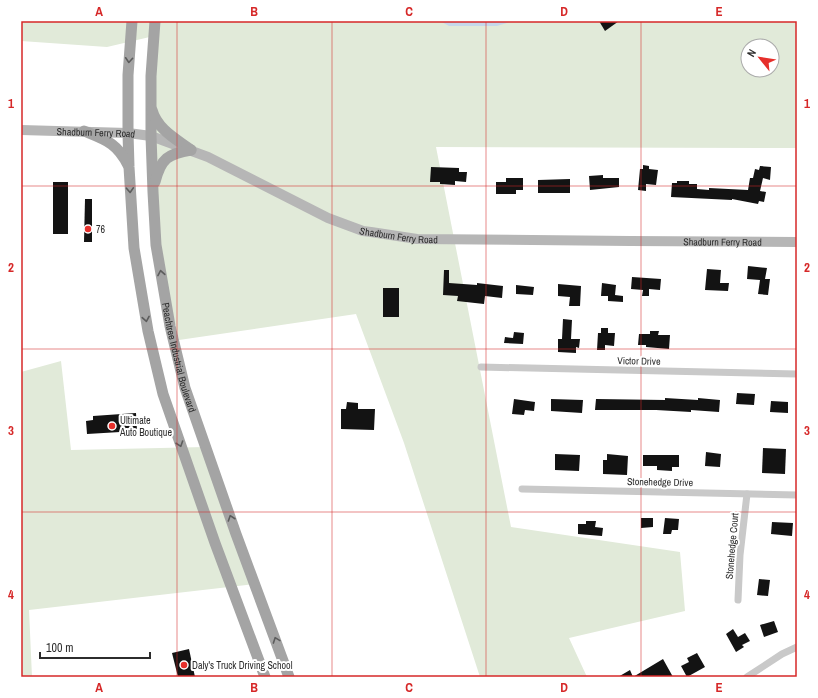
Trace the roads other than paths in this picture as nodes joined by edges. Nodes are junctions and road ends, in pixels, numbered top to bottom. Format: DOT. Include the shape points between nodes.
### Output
graph roads {
  1 [pos="132,21"];
  2 [pos="155,21"];
  3 [pos="151,106"];
  4 [pos="21,130"];
  5 [pos="84,131"];
  6 [pos="128,133"];
  7 [pos="151,136"];
  8 [pos="191,150"];
  9 [pos="129,167"];
  10 [pos="153,192"];
  11 [pos="797,242"];
  12 [pos="481,367"];
  13 [pos="797,374"];
  14 [pos="522,489"];
  15 [pos="747,494"];
  16 [pos="797,494"];
  17 [pos="738,600"];
  18 [pos="797,647"];
  19 [pos="265,677"];
  20 [pos="289,677"];
  21 [pos="747,677"];
  1 -- 6 [label="main road, one-way" via="128,75"];
  2 -- 3 [label="main road, Peachtree Industrial Boulevard"];
  3 -- 7 [label="main road, Peachtree Industrial Boulevard"];
  3 -- 8 [label="main road" via="157,122 166,132"];
  4 -- 5 [label="street, Shadburn Ferry Road"];
  5 -- 6 [label="street, Shadburn Ferry Road"];
  5 -- 9 [label="main road" via="115,146"];
  6 -- 7 [label="street, Shadburn Ferry Road"];
  6 -- 9 [label="main road"];
  7 -- 8 [label="street, Shadburn Ferry Road"];
  7 -- 10 [label="main road, Peachtree Industrial Boulevard"];
  8 -- 10 [label="main road" via="167,156 158,170"];
  8 -- 11 [label="street, Shadburn Ferry Road" via="328,218 363,231 417,239"];
  9 -- 19 [label="main road, one-way" via="134,248 148,331 163,394"];
  20 -- 10 [label="main road, Peachtree Industrial Boulevard, one-way" via="185,388 170,326 156,244"];
  12 -- 13 [label="street, Victor Drive"];
  14 -- 15 [label="street, Stonehedge Drive"];
  15 -- 16 [label="street, Stonehedge Drive"];
  15 -- 17 [label="street, Stonehedge Court"];
  18 -- 21 [label="street"];
}
